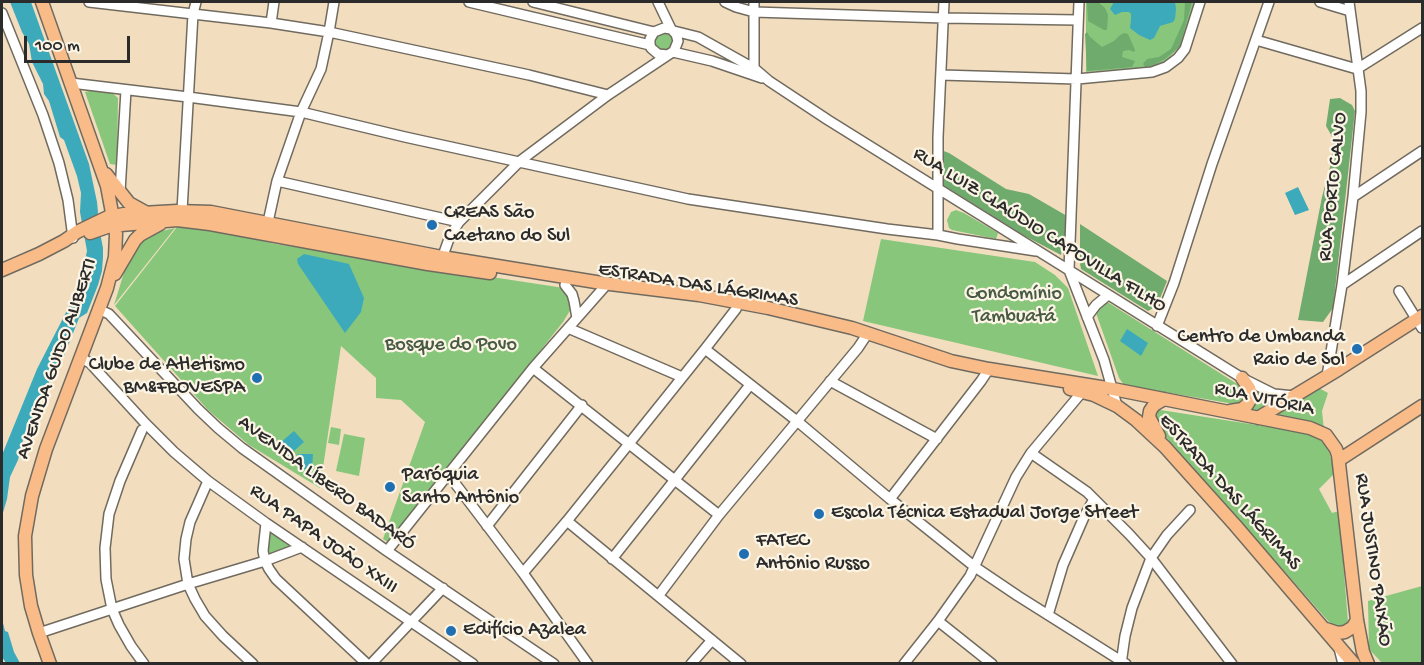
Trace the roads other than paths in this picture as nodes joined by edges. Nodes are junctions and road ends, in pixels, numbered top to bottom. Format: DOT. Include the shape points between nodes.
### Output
graph roads {
  1 [pos="42,2"];
  2 [pos="89,2"];
  3 [pos="196,2"];
  4 [pos="274,2"];
  5 [pos="334,2"];
  6 [pos="469,2"];
  7 [pos="533,2"];
  8 [pos="725,2"];
  9 [pos="944,2"];
  10 [pos="1079,2"];
  11 [pos="1200,2"];
  12 [pos="1269,2"];
  13 [pos="1320,2"];
  14 [pos="660,5"];
  15 [pos="1350,6"];
  16 [pos="754,7"];
  17 [pos="2,13"];
  18 [pos="193,14"];
  19 [pos="944,18"];
  20 [pos="1078,20"];
  21 [pos="271,23"];
  22 [pos="1422,28"];
  23 [pos="673,30"];
  24 [pos="656,31"];
  25 [pos="329,32"];
  26 [pos="1256,40"];
  27 [pos="651,46"];
  28 [pos="670,54"];
  29 [pos="731,55"];
  30 [pos="728,66"];
  31 [pos="1357,69"];
  32 [pos="754,72"];
  33 [pos="941,75"];
  34 [pos="634,78"];
  35 [pos="1077,79"];
  36 [pos="71,84"];
  37 [pos="126,90"];
  38 [pos="608,95"];
  39 [pos="188,97"];
  40 [pos="301,112"];
  41 [pos="1422,151"];
  42 [pos="520,161"];
  43 [pos="99,164"];
  44 [pos="277,181"];
  45 [pos="938,189"];
  46 [pos="120,192"];
  47 [pos="1353,197"];
  48 [pos="182,211"];
  49 [pos="148,213"];
  50 [pos="169,220"];
  51 [pos="108,222"];
  52 [pos="268,222"];
  53 [pos="459,222"];
  54 [pos="1422,231"];
  55 [pos="938,235"];
  56 [pos="73,238"];
  57 [pos="1036,251"];
  58 [pos="441,261"];
  59 [pos="2,270"];
  60 [pos="1069,270"];
  61 [pos="566,285"];
  62 [pos="1342,285"];
  63 [pos="604,287"];
  64 [pos="107,288"];
  65 [pos="1399,291"];
  66 [pos="1108,295"];
  67 [pos="737,306"];
  68 [pos="98,309"];
  69 [pos="1088,317"];
  70 [pos="577,318"];
  71 [pos="1421,321"];
  72 [pos="1157,326"];
  73 [pos="568,328"];
  74 [pos="866,336"];
  75 [pos="705,350"];
  76 [pos="81,358"];
  77 [pos="533,368"];
  78 [pos="987,372"];
  79 [pos="1327,376"];
  80 [pos="682,377"];
  81 [pos="1242,378"];
  82 [pos="830,381"];
  83 [pos="750,385"];
  84 [pos="1113,388"];
  85 [pos="1082,392"];
  86 [pos="1132,392"];
  87 [pos="1295,396"];
  88 [pos="1164,399"];
  89 [pos="582,405"];
  90 [pos="1422,406"];
  91 [pos="1120,408"];
  92 [pos="132,409"];
  93 [pos="1226,412"];
  94 [pos="1258,418"];
  95 [pos="797,422"];
  96 [pos="142,430"];
  97 [pos="159,437"];
  98 [pos="937,439"];
  99 [pos="629,444"];
  100 [pos="1165,447"];
  101 [pos="1031,453"];
  102 [pos="1339,460"];
  103 [pos="448,474"];
  104 [pos="674,480"];
  105 [pos="208,481"];
  106 [pos="890,499"];
  107 [pos="1094,499"];
  108 [pos="1190,510"];
  109 [pos="720,515"];
  110 [pos="567,521"];
  111 [pos="266,523"];
  112 [pos="487,526"];
  113 [pos="302,548"];
  114 [pos="387,551"];
  115 [pos="1151,558"];
  116 [pos="612,559"];
  117 [pos="265,561"];
  118 [pos="975,567"];
  119 [pos="523,573"];
  120 [pos="188,584"];
  121 [pos="443,588"];
  122 [pos="659,595"];
  123 [pos="112,609"];
  124 [pos="1048,615"];
  125 [pos="1357,620"];
  126 [pos="938,621"];
  127 [pos="411,622"];
  128 [pos="1325,629"];
  129 [pos="39,633"];
  130 [pos="712,640"];
  131 [pos="1340,656"];
  132 [pos="50,663"];
  133 [pos="144,663"];
  134 [pos="253,663"];
  135 [pos="369,663"];
  136 [pos="473,663"];
  137 [pos="554,663"];
  138 [pos="588,663"];
  139 [pos="691,663"];
  140 [pos="741,663"];
  141 [pos="904,663"];
  142 [pos="992,663"];
  143 [pos="1123,663"];
  144 [pos="1232,663"];
  145 [pos="1354,663"];
  146 [pos="1368,663"];
  1 -- 36 [label="main road, AVENIDA GUIDO ALIBERTI"];
  2 -- 18 [label="street"];
  3 -- 18 [label="street"];
  4 -- 21 [label="street"];
  5 -- 25 [label="street"];
  6 -- 27 [label="street"];
  7 -- 24 [label="street"];
  8 -- 16 [label="street" via="736,7"];
  9 -- 19 [label="street"];
  10 -- 20 [label="street"];
  11 -- 35 [label="street" via="1185,49 1166,67 1142,74"];
  12 -- 26 [label="street"];
  13 -- 15 [label="street"];
  14 -- 23 [label="street"];
  14 -- 24 [label="street"];
  15 -- 31 [label="street, RUA PORTO CALVO"];
  16 -- 19 [label="street"];
  16 -- 32 [label="street"];
  17 -- 56 [label="street" via="60,163"];
  18 -- 21 [label="street"];
  18 -- 39 [label="street"];
  19 -- 20 [label="street"];
  19 -- 33 [label="street"];
  20 -- 35 [label="street"];
  21 -- 25 [label="street"];
  22 -- 31 [label="street"];
  23 -- 24 [label="street"];
  23 -- 28 [label="street" via="678,41"];
  23 -- 29 [label="street, RUA LUIZ CLAÚDIO CAPOVILLA FILHO" via="698,37"];
  24 -- 27 [label="street" via="650,39"];
  25 -- 38 [label="street"];
  25 -- 40 [label="street" via="321,69"];
  26 -- 31 [label="street"];
  26 -- 72 [label="street"];
  27 -- 28 [label="street" via="658,54"];
  27 -- 34 [label="street" via="646,66"];
  28 -- 30 [label="street, RUA LUIZ CLAÚDIO CAPOVILLA FILHO"];
  28 -- 34 [label="street"];
  29 -- 30 [label="street"];
  29 -- 32 [label="street, RUA LUIZ CLAÚDIO CAPOVILLA FILHO"];
  30 -- 32 [label="street, RUA LUIZ CLAÚDIO CAPOVILLA FILHO"];
  31 -- 47 [label="street, RUA PORTO CALVO" via="1361,112"];
  32 -- 45 [label="street, RUA LUIZ CLAÚDIO CAPOVILLA FILHO"];
  33 -- 35 [label="street"];
  33 -- 45 [label="street"];
  34 -- 38 [label="street"];
  35 -- 60 [label="street"];
  36 -- 37 [label="street"];
  36 -- 43 [label="main road, AVENIDA GUIDO ALIBERTI"];
  37 -- 39 [label="street"];
  37 -- 46 [label="street"];
  38 -- 42 [label="street"];
  39 -- 40 [label="street"];
  39 -- 48 [label="street"];
  40 -- 42 [label="street"];
  40 -- 44 [label="street"];
  41 -- 47 [label="street"];
  42 -- 53 [label="street"];
  42 -- 55 [label="street" via="688,199"];
  43 -- 46 [label="main road"];
  43 -- 51 [label="main road, AVENIDA GUIDO ALIBERTI" via="107,186"];
  44 -- 52 [label="street"];
  44 -- 53 [label="street"];
  45 -- 55 [label="street"];
  45 -- 57 [label="street, RUA LUIZ CLAÚDIO CAPOVILLA FILHO"];
  46 -- 49 [label="main road" via="133,207"];
  47 -- 62 [label="street, RUA PORTO CALVO"];
  48 -- 49 [label="main road, ESTRADA DAS LÁGRIMAS"];
  48 -- 52 [label="main road, ESTRADA DAS LÁGRIMAS"];
  49 -- 51 [label="main road, ESTRADA DAS LÁGRIMAS"];
  50 -- 51 [label="main road, ESTRADA DAS LÁGRIMAS"];
  50 -- 58 [label="main road, ESTRADA DAS LÁGRIMAS"];
  50 -- 64 [label="main road" via="135,240"];
  51 -- 56 [label="main road, ESTRADA DAS LÁGRIMAS"];
  51 -- 64 [label="main road, AVENIDA GUIDO ALIBERTI" via="115,257"];
  52 -- 58 [label="main road, ESTRADA DAS LÁGRIMAS"];
  53 -- 58 [label="street"];
  54 -- 62 [label="street"];
  55 -- 57 [label="street"];
  56 -- 59 [label="main road, ESTRADA DAS LÁGRIMAS"];
  57 -- 60 [label="street, RUA LUIZ CLAÚDIO CAPOVILLA FILHO"];
  58 -- 61 [label="main road, ESTRADA DAS LÁGRIMAS"];
  58 -- 63 [label="main road, ESTRADA DAS LÁGRIMAS"];
  60 -- 66 [label="street, RUA LUIZ CLAÚDIO CAPOVILLA FILHO"];
  60 -- 69 [label="street"];
  61 -- 63 [label="main road, ESTRADA DAS LÁGRIMAS"];
  61 -- 70 [label="street"];
  62 -- 79 [label="street, RUA PORTO CALVO"];
  63 -- 67 [label="main road, ESTRADA DAS LÁGRIMAS" via="699,295"];
  63 -- 70 [label="street"];
  64 -- 68 [label="main road, AVENIDA GUIDO ALIBERTI"];
  65 -- 71 [label="street"];
  66 -- 69 [label="street"];
  66 -- 72 [label="street, RUA LUIZ CLAÚDIO CAPOVILLA FILHO"];
  67 -- 74 [label="main road, ESTRADA DAS LÁGRIMAS" via="804,316"];
  67 -- 75 [label="street"];
  68 -- 76 [label="main road, AVENIDA GUIDO ALIBERTI"];
  68 -- 114 [label="street, AVENIDA LÍBERO BADARÓ" via="109,314 218,428"];
  69 -- 84 [label="street"];
  70 -- 73 [label="street"];
  71 -- 79 [label="main road"];
  72 -- 81 [label="street, RUA LUIZ CLAÚDIO CAPOVILLA FILHO"];
  73 -- 77 [label="street"];
  73 -- 80 [label="street"];
  74 -- 78 [label="main road, ESTRADA DAS LÁGRIMAS" via="945,365"];
  74 -- 82 [label="street"];
  75 -- 80 [label="street"];
  75 -- 83 [label="street"];
  76 -- 92 [label="street, RUA PAPA JOÃO XXIII"];
  76 -- 129 [label="main road, AVENIDA GUIDO ALIBERTI" via="46,449 25,536 26,574"];
  77 -- 89 [label="street"];
  77 -- 103 [label="street"];
  78 -- 84 [label="main road, ESTRADA DAS LÁGRIMAS"];
  78 -- 85 [label="main road, ESTRADA DAS LÁGRIMAS"];
  78 -- 98 [label="street"];
  79 -- 87 [label="main road"];
  80 -- 99 [label="street"];
  81 -- 87 [label="street, RUA LUIZ CLAÚDIO CAPOVILLA FILHO" via="1274,394"];
  81 -- 93 [label="main road" via="1249,388 1250,400 1242,409"];
  82 -- 95 [label="street"];
  82 -- 98 [label="street"];
  83 -- 95 [label="street"];
  83 -- 104 [label="street"];
  84 -- 86 [label="main road, ESTRADA DAS LÁGRIMAS"];
  84 -- 91 [label="street"];
  85 -- 91 [label="main road, ESTRADA DAS LÁGRIMAS"];
  85 -- 101 [label="street"];
  86 -- 88 [label="main road, ESTRADA DAS LÁGRIMAS"];
  86 -- 91 [label="main road" via="1136,405"];
  87 -- 94 [label="main road"];
  88 -- 93 [label="main road, RUA VITÓRIA"];
  88 -- 100 [label="main road" via="1154,405 1149,417"];
  89 -- 99 [label="street"];
  89 -- 112 [label="street"];
  90 -- 102 [label="main road"];
  91 -- 100 [label="main road, ESTRADA DAS LÁGRIMAS"];
  92 -- 96 [label="street, RUA PAPA JOÃO XXIII"];
  92 -- 97 [label="street, RUA PAPA JOÃO XXIII"];
  93 -- 94 [label="main road, RUA VITÓRIA"];
  94 -- 102 [label="main road, RUA VITÓRIA" via="1319,431 1332,442"];
  95 -- 106 [label="street"];
  95 -- 109 [label="street"];
  96 -- 97 [label="street, RUA PAPA JOÃO XXIII"];
  96 -- 123 [label="street" via="109,513 105,564"];
  97 -- 105 [label="street, RUA PAPA JOÃO XXIII"];
  98 -- 106 [label="street"];
  99 -- 104 [label="street"];
  99 -- 110 [label="street"];
  100 -- 128 [label="main road, ESTRADA DAS LÁGRIMAS"];
  101 -- 107 [label="street"];
  101 -- 118 [label="street"];
  102 -- 125 [label="main road, RUA JUSTINO PAIXÃO"];
  103 -- 112 [label="street"];
  103 -- 114 [label="street"];
  104 -- 109 [label="street"];
  104 -- 116 [label="street"];
  105 -- 111 [label="street, RUA PAPA JOÃO XXIII"];
  105 -- 120 [label="street" via="186,539"];
  106 -- 118 [label="street"];
  107 -- 115 [label="street"];
  107 -- 124 [label="street" via="1064,565"];
  108 -- 115 [label="street"];
  109 -- 122 [label="street"];
  110 -- 116 [label="street"];
  110 -- 119 [label="street"];
  111 -- 113 [label="street, RUA PAPA JOÃO XXIII"];
  111 -- 117 [label="street"];
  112 -- 119 [label="street"];
  113 -- 117 [label="street"];
  113 -- 127 [label="street, RUA PAPA JOÃO XXIII"];
  114 -- 121 [label="street, AVENIDA LÍBERO BADARÓ"];
  115 -- 143 [label="street" via="1132,608"];
  115 -- 144 [label="street"];
  116 -- 122 [label="street"];
  117 -- 120 [label="street"];
  117 -- 135 [label="street" via="276,579"];
  118 -- 124 [label="street"];
  118 -- 126 [label="street"];
  119 -- 138 [label="street"];
  120 -- 123 [label="street"];
  120 -- 134 [label="street" via="206,616"];
  121 -- 127 [label="street"];
  121 -- 137 [label="street, AVENIDA LÍBERO BADARÓ"];
  122 -- 130 [label="street"];
  123 -- 129 [label="street"];
  123 -- 133 [label="street"];
  124 -- 143 [label="street"];
  125 -- 128 [label="main road" via="1345,632"];
  125 -- 146 [label="main road, RUA JUSTINO PAIXÃO"];
  126 -- 141 [label="street"];
  126 -- 142 [label="street"];
  127 -- 135 [label="street"];
  127 -- 136 [label="street, RUA PAPA JOÃO XXIII"];
  128 -- 131 [label="main road, ESTRADA DAS LÁGRIMAS"];
  129 -- 132 [label="main road, AVENIDA GUIDO ALIBERTI"];
  130 -- 139 [label="street"];
  130 -- 140 [label="street"];
  131 -- 145 [label="main road, ESTRADA DAS LÁGRIMAS"];
}
